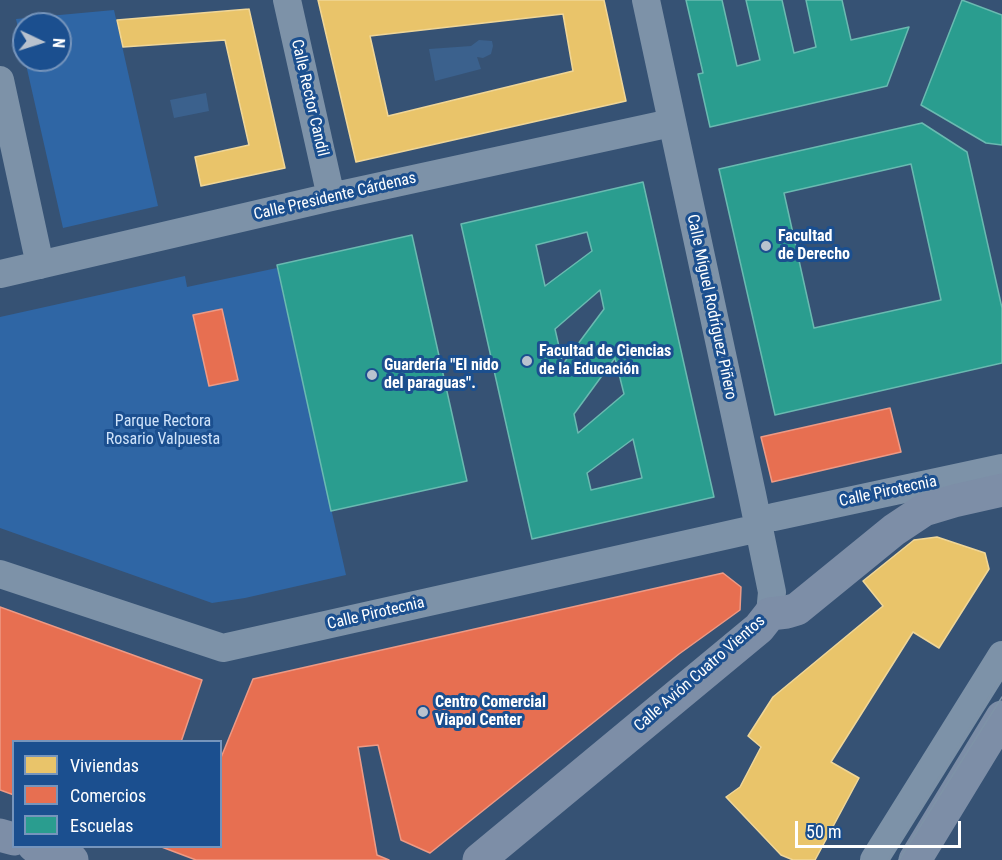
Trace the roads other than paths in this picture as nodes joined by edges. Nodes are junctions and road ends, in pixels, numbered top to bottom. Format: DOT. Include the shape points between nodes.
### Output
graph roads {
  1 [pos="287,0"];
  2 [pos="646,0"];
  3 [pos="0,80"];
  4 [pos="671,123"];
  5 [pos="331,197"];
  6 [pos="40,265"];
  7 [pos="0,274"];
  8 [pos="1002,468"];
  9 [pos="1002,490"];
  10 [pos="766,522"];
  11 [pos="0,574"];
  12 [pos="770,614"];
  13 [pos="1002,655"];
  14 [pos="1002,717"];
  15 [pos="39,848"];
  16 [pos="917,856"];
  17 [pos="72,860"];
  18 [pos="479,860"];
  19 [pos="874,860"];
  1 -- 5 [label="street, Calle Rector Candil"];
  2 -- 4 [label="street, Calle Miguel Rodríguez Piñero"];
  3 -- 6 [label="street"];
  4 -- 5 [label="street, Calle Presidente Cárdenas"];
  4 -- 10 [label="street, Calle Miguel Rodríguez Piñero"];
  5 -- 6 [label="street, Calle Presidente Cárdenas"];
  6 -- 7 [label="street, Calle Presidente Cárdenas"];
  8 -- 10 [label="street, Calle Pirotecnia"];
  9 -- 12 [label="main road, Calle Avión Cuatro Vientos" via="924,510 797,609"];
  10 -- 11 [label="street, Calle Pirotecnia" via="223,648"];
  10 -- 12 [label="street, Calle Miguel Rodríguez Piñero"];
  12 -- 18 [label="main road, Calle Avión Cuatro Vientos" via="759,628"];
  13 -- 19 [label="street"];
  14 -- 16 [label="main road"];
  15 -- 17 [label="main road"];
}
